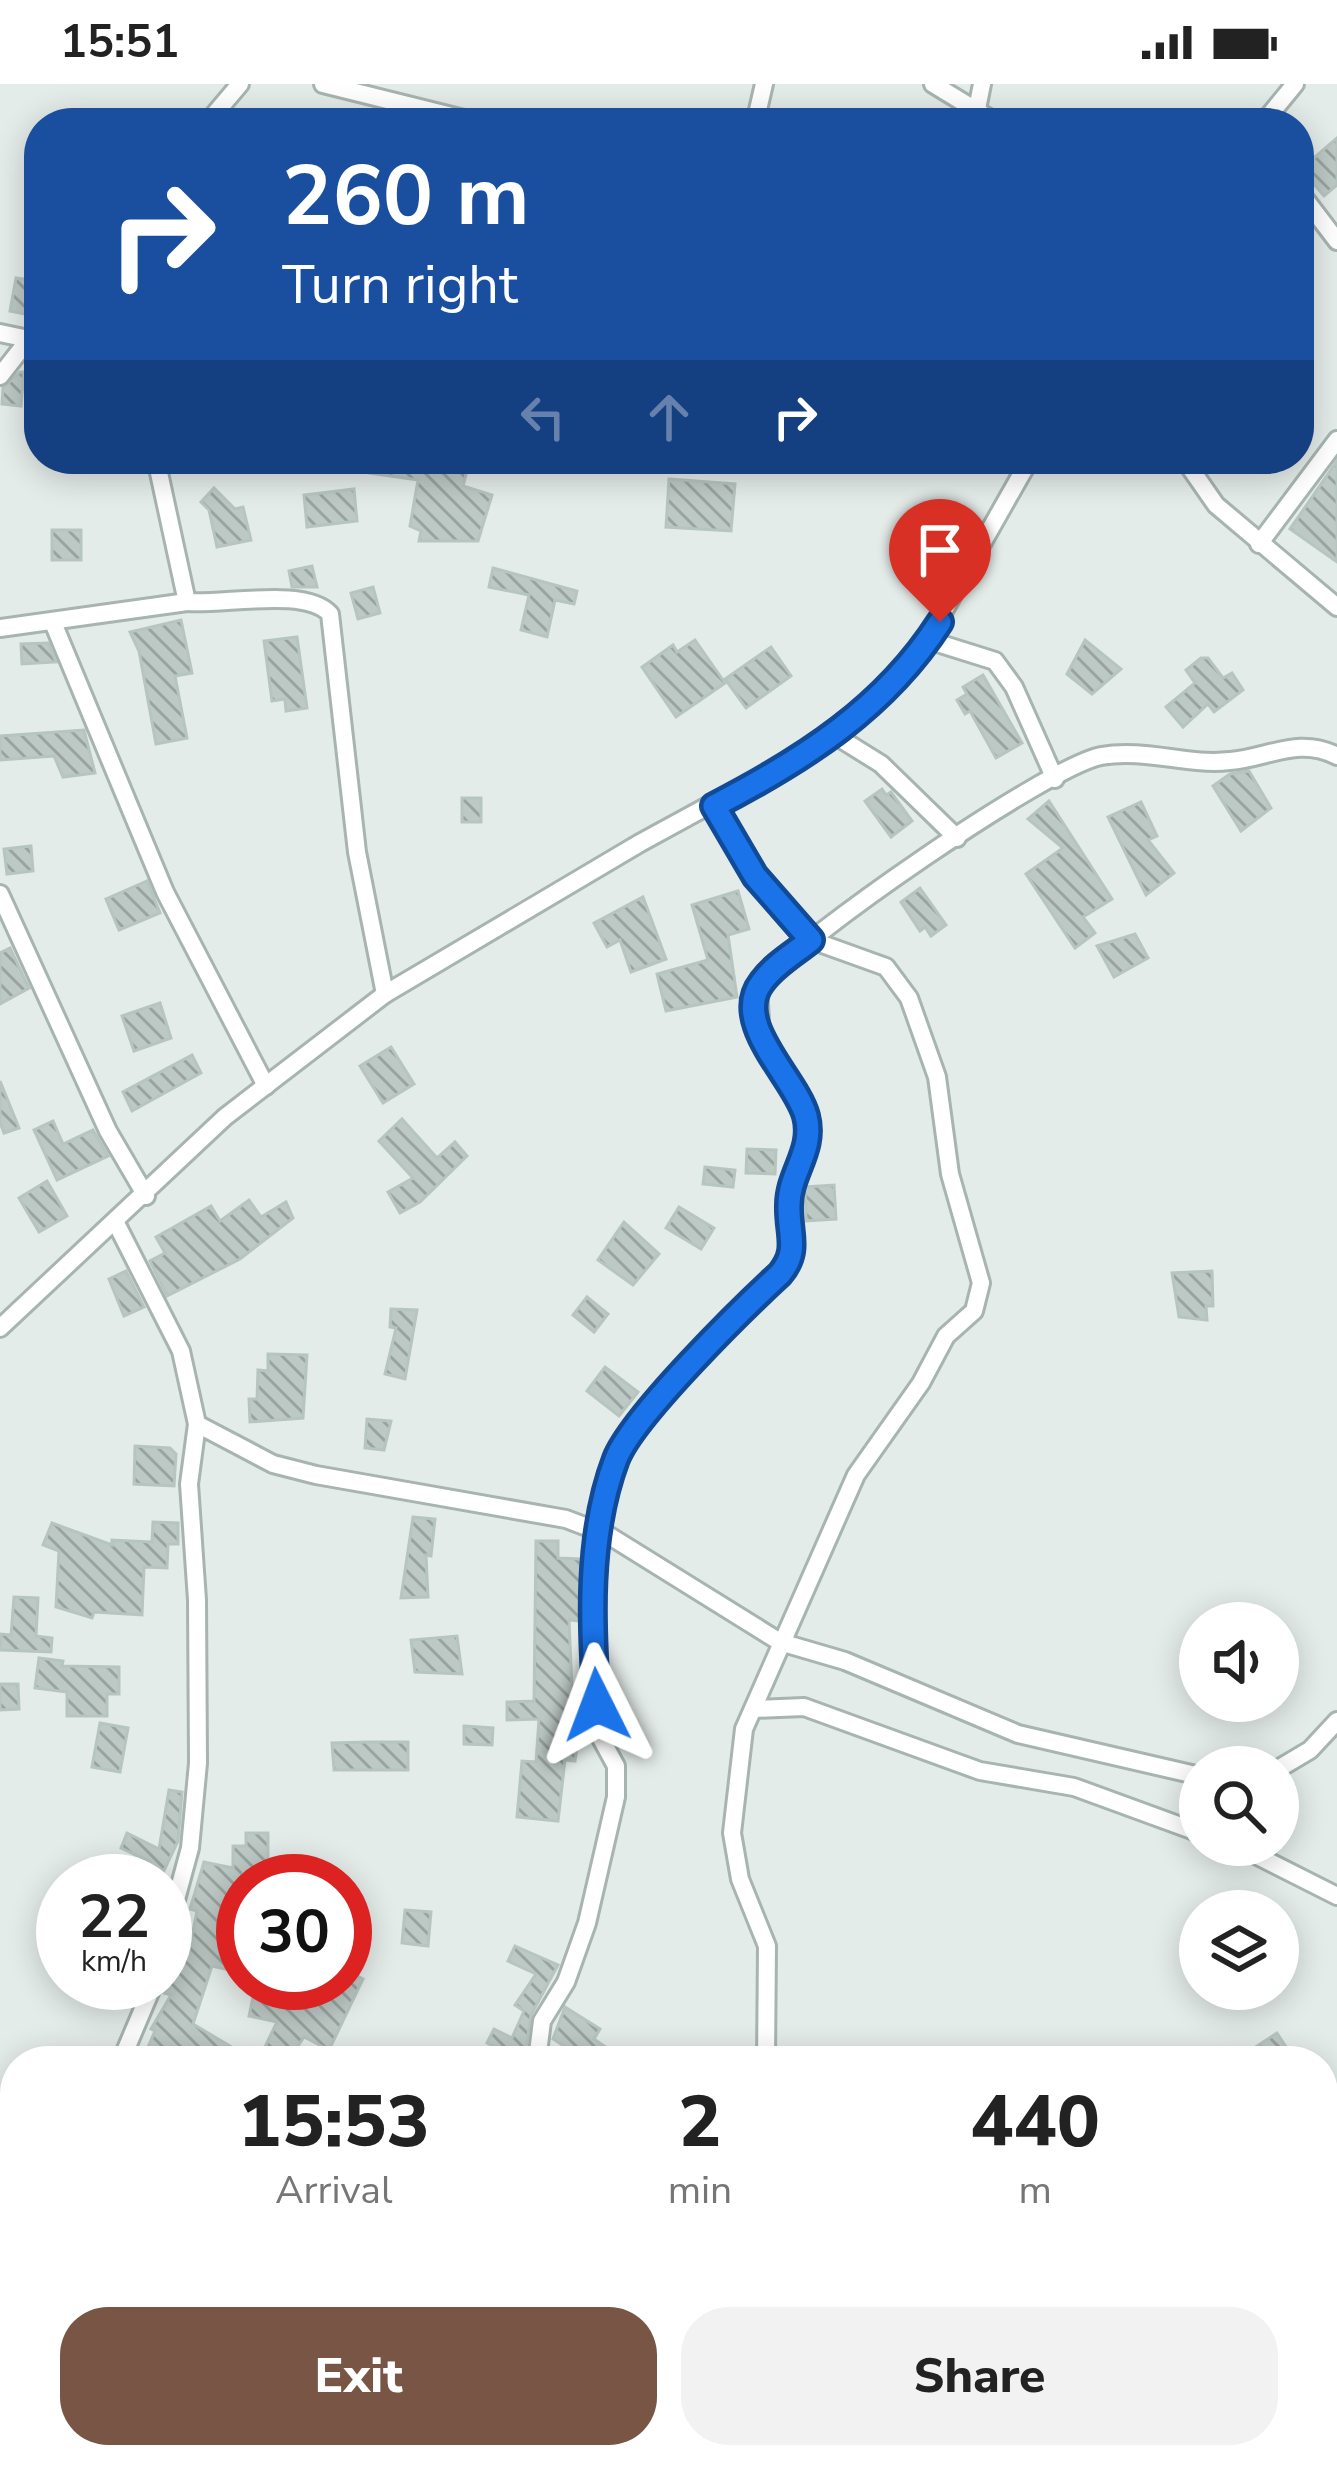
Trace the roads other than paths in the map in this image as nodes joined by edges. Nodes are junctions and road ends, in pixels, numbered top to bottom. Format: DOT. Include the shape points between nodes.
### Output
graph roads {
  1 [pos="240,84"];
  2 [pos="322,84"];
  3 [pos="933,84"];
  4 [pos="1295,84"];
  5 [pos="220,108"];
  6 [pos="419,108"];
  7 [pos="975,108"];
  8 [pos="1275,108"];
  9 [pos="1314,211"];
  10 [pos="1337,241"];
  11 [pos="24,351"];
  12 [pos="0,376"];
  13 [pos="1337,440"];
  14 [pos="1314,471"];
  15 [pos="159,474"];
  16 [pos="1020,474"];
  17 [pos="1194,474"];
  18 [pos="1312,474"];
  19 [pos="1259,544"];
  20 [pos="187,602"];
  21 [pos="1337,607"];
  22 [pos="54,625"];
  23 [pos="0,628"];
  24 [pos="928,640"];
  25 [pos="836,736"];
  26 [pos="1337,756"];
  27 [pos="1055,779"];
  28 [pos="714,806"];
  29 [pos="957,838"];
  30 [pos="0,894"];
  31 [pos="811,940"];
  32 [pos="385,994"];
  33 [pos="266,1086"];
  34 [pos="146,1196"];
  35 [pos="116,1223"];
  36 [pos="0,1328"];
  37 [pos="197,1424"];
  38 [pos="598,1530"];
  39 [pos="780,1642"];
  40 [pos="754,1709"];
  41 [pos="1337,1721"];
  42 [pos="1299,1757"];
  43 [pos="1179,1771"];
  44 [pos="1179,1825"];
  45 [pos="188,1854"];
  46 [pos="1278,1866"];
  47 [pos="1337,1896"];
  48 [pos="143,2010"];
  49 [pos="127,2046"];
  50 [pos="539,2046"];
  51 [pos="766,2046"];
  1 -- 5 [label="street"];
  2 -- 6 [label="street"];
  3 -- 7 [label="street"];
  4 -- 8 [label="street"];
  9 -- 10 [label="street"];
  11 -- 12 [label="street"];
  13 -- 14 [label="street"];
  15 -- 20 [label="street"];
  16 -- 24 [label="street"];
  17 -- 19 [label="street"];
  18 -- 19 [label="street"];
  19 -- 21 [label="street"];
  20 -- 22 [label="street"];
  20 -- 32 [label="street" via="299,598 320,602 330,614 357,852"];
  22 -- 23 [label="street"];
  22 -- 33 [label="street" via="165,892"];
  24 -- 25 [label="street"];
  24 -- 27 [label="street" via="995,661"];
  25 -- 28 [label="street"];
  25 -- 29 [label="street" via="881,764"];
  26 -- 27 [label="street" via="1311,747 1231,761 1118,754"];
  27 -- 29 [label="street"];
  28 -- 31 [label="street" via="755,876"];
  28 -- 32 [label="street"];
  29 -- 31 [label="street"];
  30 -- 34 [label="street"];
  31 -- 38 [label="street" via="768,975 756,997 760,1037 807,1119 806,1151 790,1190 793,1258 634,1429 616,1458"];
  31 -- 39 [label="street" via="886,967 909,998 937,1077 950,1174 982,1282 974,1311 946,1336 856,1475"];
  32 -- 33 [label="street"];
  33 -- 34 [label="street"];
  34 -- 35 [label="street"];
  35 -- 36 [label="street"];
  35 -- 37 [label="street" via="181,1352"];
  37 -- 38 [label="street" via="273,1464"];
  37 -- 45 [label="street" via="189,1484 198,1763"];
  38 -- 39 [label="street"];
  38 -- 50 [label="street" via="598,1732 616,1766 616,1797 587,1923 542,2021"];
  39 -- 40 [label="street"];
  39 -- 43 [label="street" via="1018,1734"];
  40 -- 44 [label="street" via="804,1707 992,1775 1074,1787"];
  40 -- 51 [label="street" via="741,1743 732,1833 767,1946"];
  41 -- 42 [label="street"];
  46 -- 47 [label="street"];
  48 -- 49 [label="street"];
}
